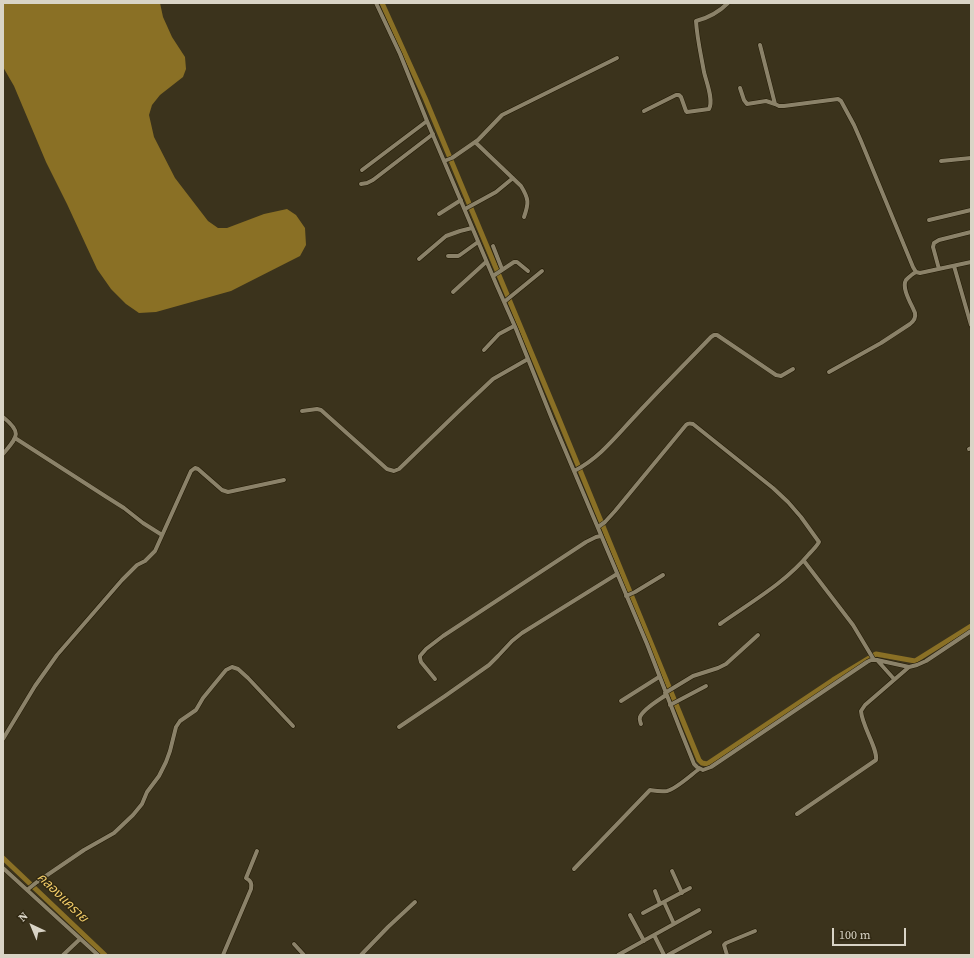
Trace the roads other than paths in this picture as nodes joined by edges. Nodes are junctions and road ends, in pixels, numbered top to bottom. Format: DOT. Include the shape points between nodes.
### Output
graph roads {
  1 [pos="376,3"];
  2 [pos="728,3"];
  3 [pos="760,45"];
  4 [pos="617,58"];
  5 [pos="740,88"];
  6 [pos="775,104"];
  7 [pos="644,111"];
  8 [pos="427,121"];
  9 [pos="433,134"];
  10 [pos="475,142"];
  11 [pos="971,158"];
  12 [pos="448,159"];
  13 [pos="941,162"];
  14 [pos="362,170"];
  15 [pos="513,178"];
  16 [pos="361,184"];
  17 [pos="460,200"];
  18 [pos="468,207"];
  19 [pos="971,210"];
  20 [pos="439,214"];
  21 [pos="524,217"];
  22 [pos="929,220"];
  23 [pos="472,228"];
  24 [pos="971,232"];
  25 [pos="478,242"];
  26 [pos="493,246"];
  27 [pos="448,256"];
  28 [pos="419,259"];
  29 [pos="486,262"];
  30 [pos="971,262"];
  31 [pos="954,266"];
  32 [pos="938,269"];
  33 [pos="502,270"];
  34 [pos="528,271"];
  35 [pos="542,271"];
  36 [pos="916,272"];
  37 [pos="492,276"];
  38 [pos="453,292"];
  39 [pos="504,302"];
  40 [pos="971,325"];
  41 [pos="514,326"];
  42 [pos="484,350"];
  43 [pos="528,359"];
  44 [pos="793,369"];
  45 [pos="829,372"];
  46 [pos="302,411"];
  47 [pos="3,417"];
  48 [pos="15,438"];
  49 [pos="3,454"];
  50 [pos="577,469"];
  51 [pos="284,480"];
  52 [pos="599,526"];
  53 [pos="162,535"];
  54 [pos="601,536"];
  55 [pos="804,561"];
  56 [pos="617,574"];
  57 [pos="664,575"];
  58 [pos="628,596"];
  59 [pos="720,624"];
  60 [pos="971,631"];
  61 [pos="758,635"];
  62 [pos="876,660"];
  63 [pos="908,667"];
  64 [pos="659,677"];
  65 [pos="435,679"];
  66 [pos="894,679"];
  67 [pos="706,686"];
  68 [pos="668,692"];
  69 [pos="621,701"];
  70 [pos="670,704"];
  71 [pos="641,724"];
  72 [pos="293,726"];
  73 [pos="399,727"];
  74 [pos="3,739"];
  75 [pos="700,769"];
  76 [pos="797,814"];
  77 [pos="257,851"];
  78 [pos="3,868"];
  79 [pos="574,869"];
  80 [pos="672,871"];
  81 [pos="690,888"];
  82 [pos="29,889"];
  83 [pos="654,892"];
  84 [pos="682,893"];
  85 [pos="415,902"];
  86 [pos="662,903"];
  87 [pos="699,910"];
  88 [pos="643,913"];
  89 [pos="630,915"];
  90 [pos="674,924"];
  91 [pos="755,931"];
  92 [pos="710,932"];
  93 [pos="654,935"];
  94 [pos="80,939"];
  95 [pos="644,941"];
  96 [pos="294,944"];
  97 [pos="63,955"];
  98 [pos="98,955"];
  99 [pos="223,955"];
  100 [pos="304,955"];
  101 [pos="361,955"];
  102 [pos="618,955"];
  103 [pos="664,955"];
  104 [pos="668,955"];
  105 [pos="727,955"];
  1 -- 8 [label="street"];
  2 -- 7 [label="street" via="712,15 696,21 711,107 687,112 681,97 676,95"];
  3 -- 6 [label="street"];
  4 -- 10 [label="street" via="502,115"];
  5 -- 6 [label="street" via="747,104 768,101"];
  6 -- 36 [label="street" via="784,106 838,99 841,101 854,125"];
  8 -- 9 [label="street"];
  8 -- 14 [label="street"];
  9 -- 12 [label="street"];
  9 -- 16 [label="street" via="373,180"];
  10 -- 12 [label="street"];
  10 -- 15 [label="street"];
  11 -- 13 [label="street"];
  12 -- 17 [label="street"];
  15 -- 18 [label="street" via="496,192"];
  15 -- 21 [label="street" via="521,186 528,200"];
  17 -- 18 [label="street"];
  17 -- 20 [label="street"];
  18 -- 23 [label="street"];
  19 -- 22 [label="street"];
  23 -- 25 [label="street"];
  23 -- 28 [label="street" via="446,236"];
  24 -- 32 [label="street" via="934,243 932,247"];
  25 -- 27 [label="street" via="460,255"];
  25 -- 29 [label="street"];
  26 -- 33 [label="street"];
  29 -- 37 [label="street"];
  29 -- 38 [label="street"];
  30 -- 31 [label="street"];
  31 -- 32 [label="street"];
  31 -- 40 [label="street"];
  32 -- 36 [label="street"];
  33 -- 34 [label="street" via="517,262"];
  33 -- 37 [label="street"];
  35 -- 39 [label="street"];
  36 -- 45 [label="street" via="909,277 904,286 916,313 914,320 881,343"];
  37 -- 39 [label="street"];
  39 -- 41 [label="street"];
  41 -- 42 [label="street" via="499,334"];
  41 -- 43 [label="street"];
  43 -- 46 [label="street" via="493,379 394,471 387,468 321,410 317,408"];
  43 -- 50 [label="street" via="552,420"];
  44 -- 50 [label="street" via="782,376 776,375 714,335 609,445"];
  47 -- 48 [label="street" via="15,429"];
  48 -- 49 [label="street"];
  48 -- 53 [label="street"];
  50 -- 52 [label="street"];
  51 -- 53 [label="street" via="228,492 222,490 198,469 193,468"];
  52 -- 54 [label="street"];
  52 -- 55 [label="street" via="615,511 690,423 788,502 819,542"];
  53 -- 74 [label="street" via="151,556 122,580 57,655"];
  54 -- 56 [label="street"];
  54 -- 65 [label="street" via="586,542 426,649 420,656 421,662"];
  55 -- 59 [label="street" via="780,582"];
  55 -- 62 [label="street"];
  56 -- 58 [label="street"];
  56 -- 73 [label="street" via="522,633 489,665"];
  57 -- 58 [label="street"];
  58 -- 64 [label="street"];
  60 -- 63 [label="street" via="926,661"];
  61 -- 68 [label="street" via="726,664 693,676"];
  62 -- 63 [label="street"];
  62 -- 66 [label="street"];
  62 -- 75 [label="street" via="864,664 711,767"];
  63 -- 66 [label="street"];
  64 -- 68 [label="street"];
  64 -- 69 [label="street"];
  66 -- 76 [label="street" via="861,711 863,723 876,752 876,760"];
  67 -- 70 [label="street"];
  68 -- 70 [label="street"];
  68 -- 71 [label="street" via="643,712 639,720"];
  70 -- 75 [label="street" via="694,764"];
  72 -- 82 [label="street" via="238,669 232,667 226,670 196,710 176,727 166,762 133,815 114,833"];
  75 -- 79 [label="street" via="667,791 650,790"];
  77 -- 99 [label="street" via="246,878 252,884 251,889"];
  78 -- 82 [label="street"];
  80 -- 84 [label="street"];
  81 -- 84 [label="street"];
  82 -- 94 [label="street"];
  83 -- 86 [label="street"];
  84 -- 86 [label="street"];
  85 -- 101 [label="street"];
  86 -- 88 [label="street"];
  86 -- 90 [label="street"];
  87 -- 90 [label="street"];
  89 -- 95 [label="street"];
  90 -- 93 [label="street"];
  91 -- 105 [label="street" via="726,943 724,945"];
  92 -- 104 [label="street"];
  93 -- 95 [label="street"];
  93 -- 103 [label="street"];
  94 -- 97 [label="street"];
  94 -- 98 [label="street"];
  95 -- 102 [label="street"];
  96 -- 100 [label="street"];
}
